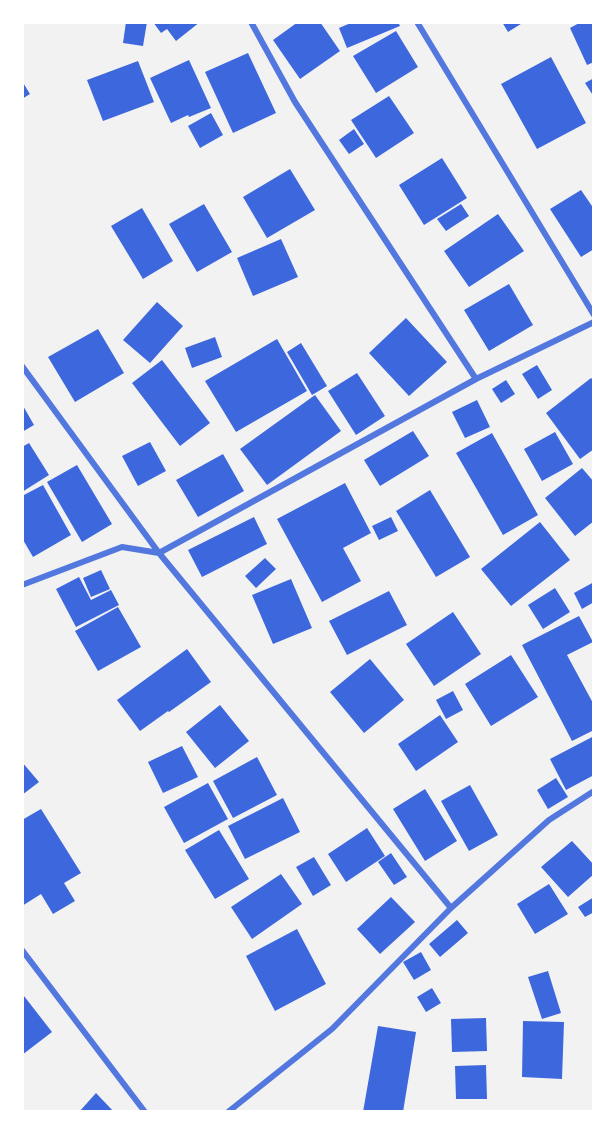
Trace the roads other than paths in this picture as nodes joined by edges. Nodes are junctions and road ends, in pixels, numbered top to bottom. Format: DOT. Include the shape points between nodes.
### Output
graph roads {
  1 [pos="251,22"];
  2 [pos="417,22"];
  3 [pos="594,315"];
  4 [pos="594,322"];
  5 [pos="22,366"];
  6 [pos="476,379"];
  7 [pos="159,553"];
  8 [pos="22,585"];
  9 [pos="594,791"];
  10 [pos="451,908"];
  11 [pos="22,950"];
  12 [pos="146,1112"];
  13 [pos="228,1112"];
  1 -- 6 [label="street" via="295,102"];
  2 -- 3 [label="street"];
  4 -- 6 [label="street"];
  5 -- 7 [label="street"];
  6 -- 7 [label="street"];
  7 -- 8 [label="street" via="122,548"];
  7 -- 10 [label="street"];
  9 -- 10 [label="street" via="549,820"];
  10 -- 13 [label="street" via="332,1029"];
  11 -- 12 [label="street"];
}
